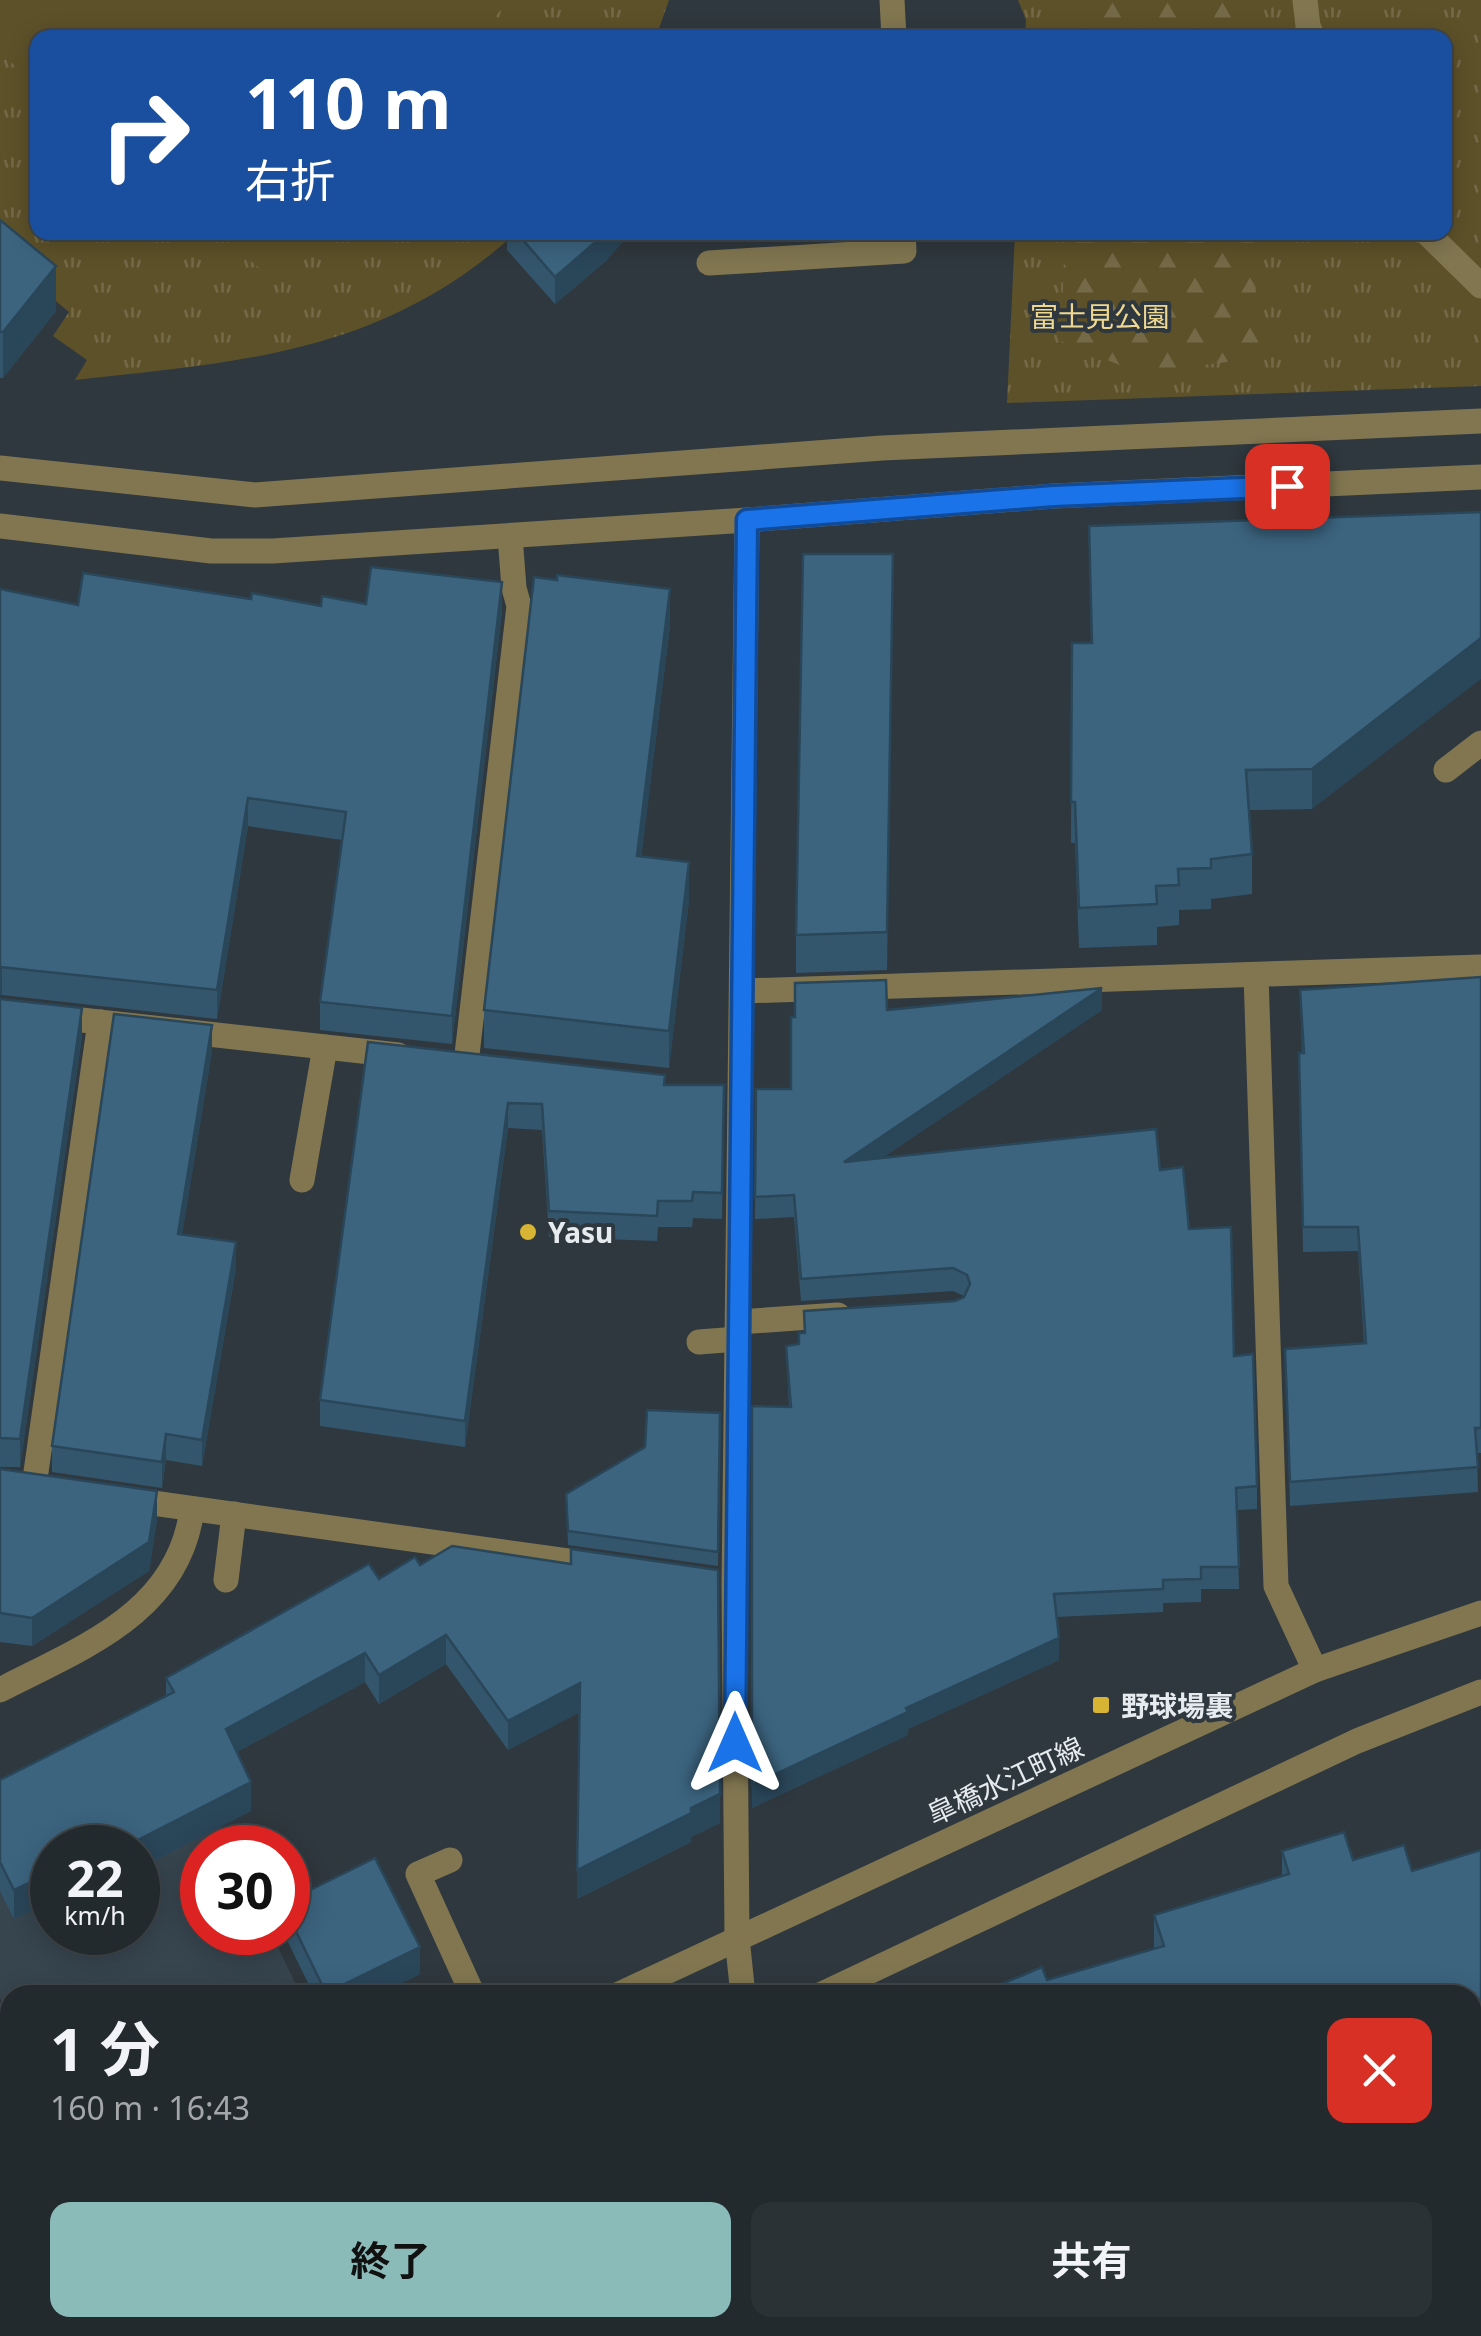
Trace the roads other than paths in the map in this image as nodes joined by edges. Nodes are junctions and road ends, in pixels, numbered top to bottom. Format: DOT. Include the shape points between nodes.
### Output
graph roads {
  1 [pos="892,0"];
  2 [pos="1305,0"];
  3 [pos="894,30"];
  4 [pos="1311,30"];
  5 [pos="904,240"];
  6 [pos="1434,240"];
  7 [pos="709,263"];
  8 [pos="1481,286"];
  9 [pos="1481,421"];
  10 [pos="0,468"];
  11 [pos="1481,478"];
  12 [pos="747,520"];
  13 [pos="0,526"];
  14 [pos="510,536"];
  15 [pos="1481,743"];
  16 [pos="1446,770"];
  17 [pos="1481,967"];
  18 [pos="1256,975"];
  19 [pos="744,991"];
  20 [pos="0,1011"];
  21 [pos="100,1022"];
  22 [pos="325,1047"];
  23 [pos="302,1180"];
  24 [pos="856,1314"];
  25 [pos="739,1330"];
  26 [pos="699,1342"];
  27 [pos="35,1486"];
  28 [pos="93,1495"];
  29 [pos="192,1509"];
  30 [pos="234,1514"];
  31 [pos="638,1571"];
  32 [pos="226,1580"];
  33 [pos="1481,1613"];
  34 [pos="1315,1670"];
  35 [pos="0,1690"];
  36 [pos="1481,1692"];
  37 [pos="450,1860"];
  38 [pos="736,1938"];
  39 [pos="468,1985"];
  40 [pos="638,1985"];
  41 [pos="741,1985"];
  42 [pos="841,1985"];
  1 -- 3 [label="street"];
  2 -- 4 [label="street"];
  5 -- 7 [label="street" via="904,251"];
  6 -- 8 [label="street"];
  9 -- 10 [label="street" via="882,448 255,495"];
  11 -- 12 [label="street" via="1054,496"];
  12 -- 14 [label="street"];
  12 -- 19 [label="street"];
  13 -- 14 [label="street" via="211,551"];
  14 -- 22 [label="street" via="519,606 458,1062"];
  15 -- 16 [label="street"];
  17 -- 18 [label="street"];
  18 -- 19 [label="street"];
  18 -- 34 [label="street" via="1276,1586"];
  19 -- 25 [label="street" via="733,1092"];
  20 -- 21 [label="street"];
  21 -- 22 [label="street"];
  21 -- 27 [label="street"];
  22 -- 23 [label="street"];
  24 -- 25 [label="street"];
  25 -- 26 [label="street"];
  25 -- 38 [label="street" via="725,1583"];
  28 -- 29 [label="street"];
  29 -- 30 [label="street"];
  29 -- 35 [label="street" via="164,1584 118,1629"];
  30 -- 31 [label="street"];
  30 -- 32 [label="street"];
  33 -- 34 [label="street, 皐橋水江町線"];
  34 -- 38 [label="street, 皐橋水江町線"];
  36 -- 42 [label="street" via="1357,1741"];
  37 -- 39 [label="street" via="418,1874"];
  38 -- 40 [label="street, 皐橋水江町線"];
  38 -- 41 [label="street"];
}
